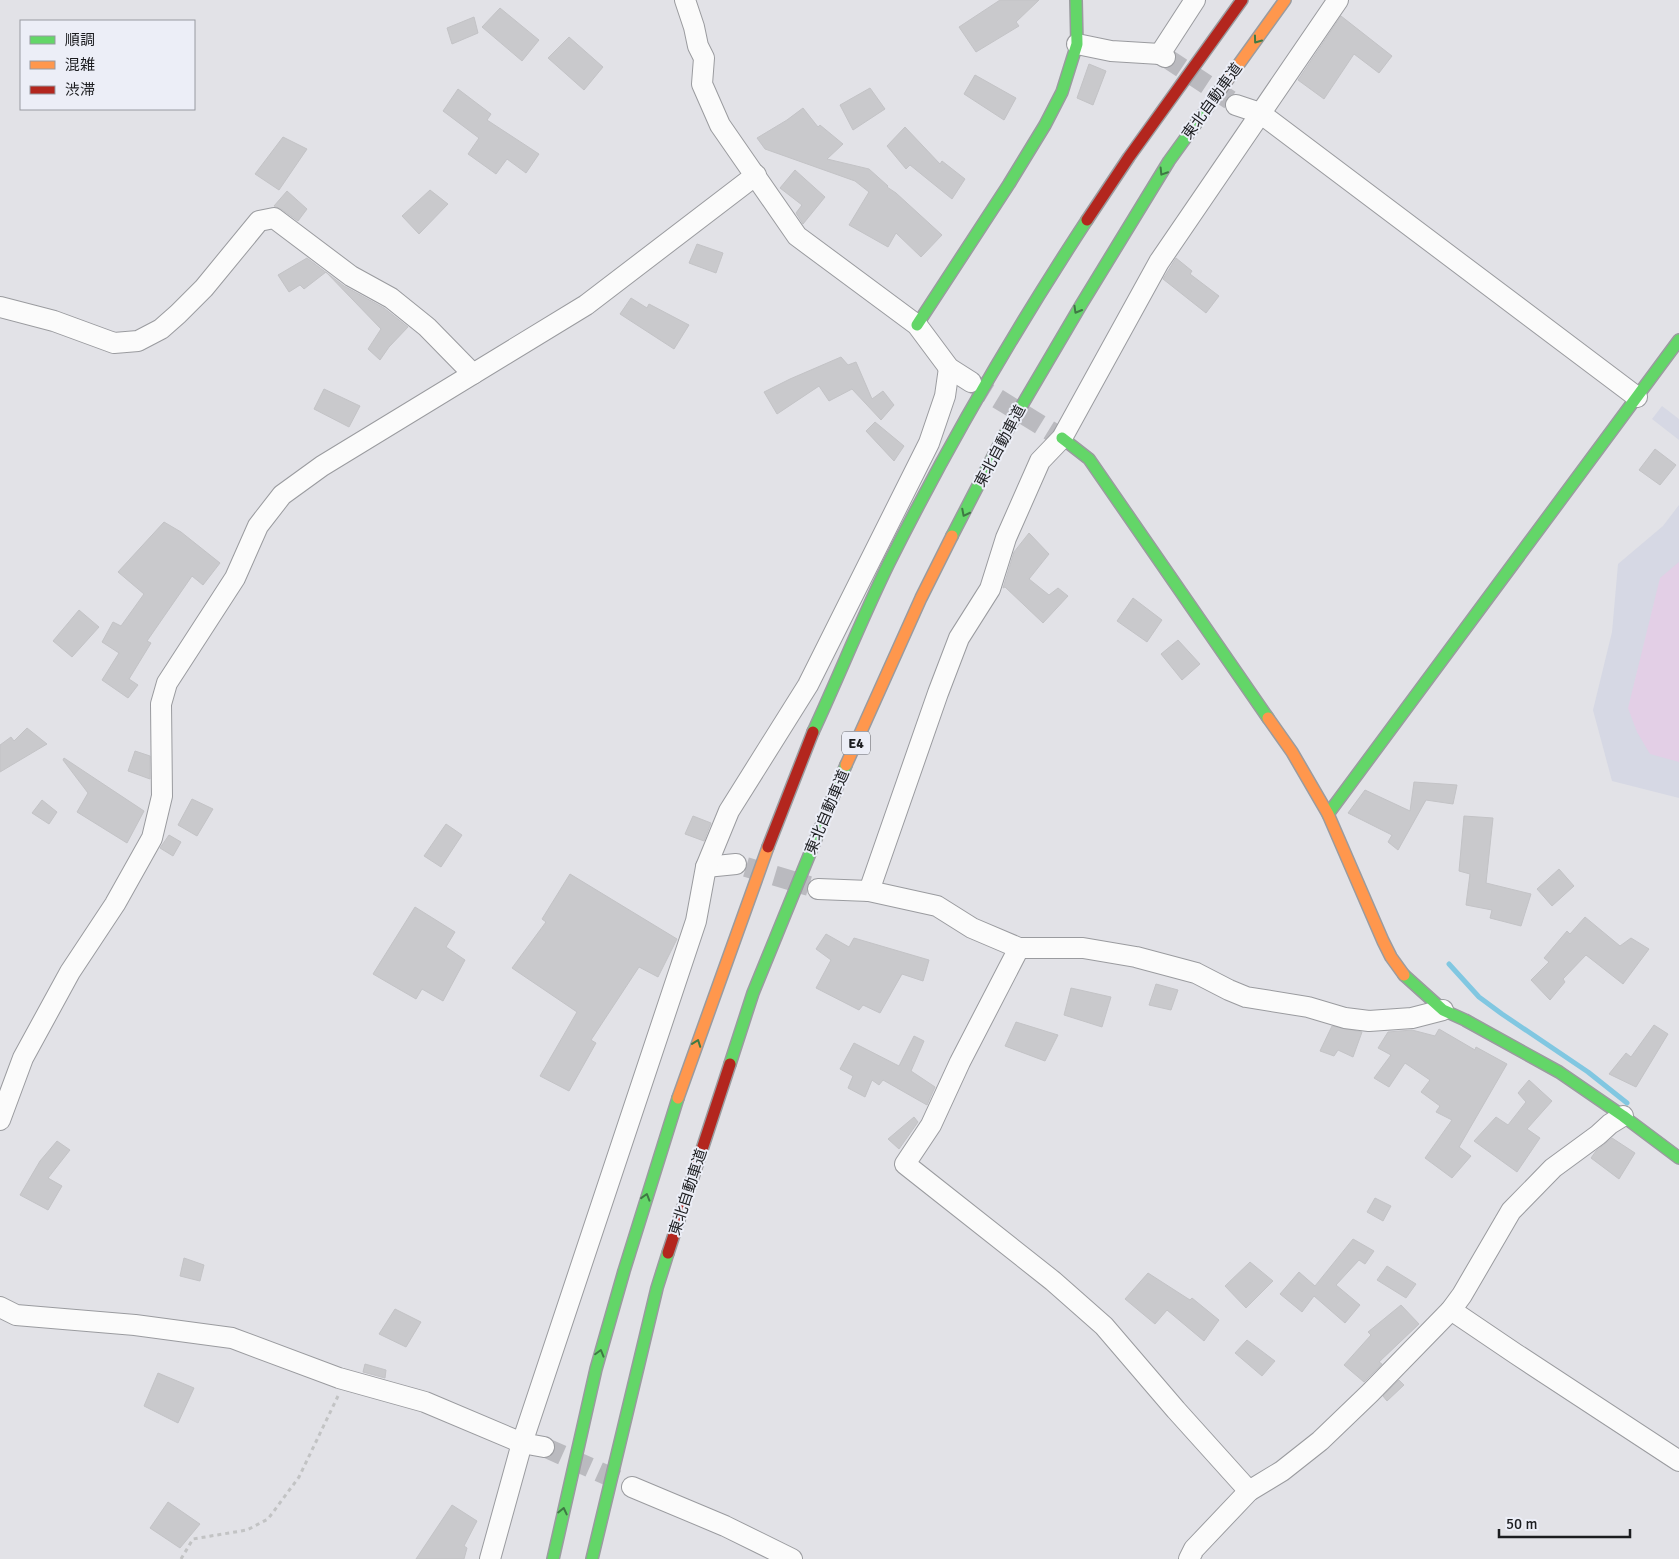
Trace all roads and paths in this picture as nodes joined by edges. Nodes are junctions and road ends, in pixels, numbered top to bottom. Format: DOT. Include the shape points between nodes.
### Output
graph roads {
  1 [pos="685,0"];
  2 [pos="1076,0"];
  3 [pos="1195,0"];
  4 [pos="1242,0"];
  5 [pos="1285,0"];
  6 [pos="1338,0"];
  7 [pos="1077,44"];
  8 [pos="1236,105"];
  9 [pos="1260,113"];
  10 [pos="756,175"];
  11 [pos="0,307"];
  12 [pos="917,325"];
  13 [pos="1679,340"];
  14 [pos="949,368"];
  15 [pos="473,374"];
  16 [pos="971,382"];
  17 [pos="1637,397"];
  18 [pos="1062,438"];
  19 [pos="1328,814"];
  20 [pos="736,864"];
  21 [pos="706,867"];
  22 [pos="818,888"];
  23 [pos="869,891"];
  24 [pos="1019,948"];
  25 [pos="1443,1010"];
  26 [pos="1623,1116"];
  27 [pos="0,1120"];
  28 [pos="1679,1158"];
  29 [pos="0,1307"];
  30 [pos="1451,1310"];
  31 [pos="346,1380"];
  32 [pos="522,1443"];
  33 [pos="544,1447"];
  34 [pos="1679,1461"];
  35 [pos="632,1487"];
  36 [pos="1249,1491"];
  37 [pos="181,1559"];
  38 [pos="490,1559"];
  39 [pos="553,1559"];
  40 [pos="592,1559"];
  41 [pos="792,1559"];
  42 [pos="1189,1559"];
  1 -- 10 [label="street" via="704,58 702,84 720,125"];
  2 -- 7 [label="main road"];
  3 -- 7 [label="street" via="1163,55 1111,51"];
  39 -- 4 [label="main road, one-way" via="596,1369 669,1125 744,912 808,744 889,564 966,420 1047,282 1128,157"];
  5 -- 40 [label="main road, 東北自動車道 / E4, one-way" via="1169,161 1001,441 922,598 832,796 753,993 660,1279"];
  6 -- 9 [label="street"];
  7 -- 12 [label="main road" via="1062,92 1045,125"];
  8 -- 9 [label="street"];
  9 -- 17 [label="street"];
  9 -- 18 [label="street" via="1159,262"];
  10 -- 12 [label="street" via="797,236"];
  10 -- 15 [label="street" via="586,306"];
  11 -- 15 [label="street" via="54,321 114,343 138,341 161,329 178,314 204,288 259,221 274,218 351,276 391,298 427,327"];
  12 -- 14 [label="street"];
  13 -- 17 [label="main road"];
  14 -- 16 [label="street"];
  14 -- 21 [label="street" via="945,396 929,443 808,684 729,811"];
  15 -- 27 [label="street" via="322,466 282,495 258,526 235,578 167,683 160,704 162,796 152,838 115,904 65,981 23,1058"];
  17 -- 19 [label="main road"];
  18 -- 19 [label="main road" via="1089,459 1292,752"];
  18 -- 23 [label="street" via="1040,461 1006,538 990,590 959,638"];
  19 -- 25 [label="main road" via="1391,957 1408,979"];
  20 -- 21 [label="street"];
  21 -- 32 [label="street" via="693,930"];
  22 -- 23 [label="street"];
  23 -- 24 [label="street" via="937,906 972,928"];
  24 -- 25 [label="street" via="1083,948 1136,957 1196,973 1246,997 1308,1007 1345,1018 1369,1021 1412,1018"];
  24 -- 36 [label="street" via="931,1126 905,1164 1053,1281 1104,1326"];
  25 -- 26 [label="main road" via="1558,1072"];
  26 -- 28 [label="main road"];
  26 -- 30 [label="street" via="1553,1168 1511,1212"];
  29 -- 31 [label="street" via="16,1315 135,1325 232,1338"];
  30 -- 34 [label="street"];
  30 -- 36 [label="street" via="1320,1441 1282,1472"];
  31 -- 32 [label="street" via="425,1402"];
  31 -- 37 [label="path" via="299,1477 268,1519 247,1530 193,1539"];
  32 -- 33 [label="street"];
  32 -- 38 [label="street"];
  35 -- 41 [label="street" via="725,1526"];
  36 -- 42 [label="street" via="1194,1549"];
}
